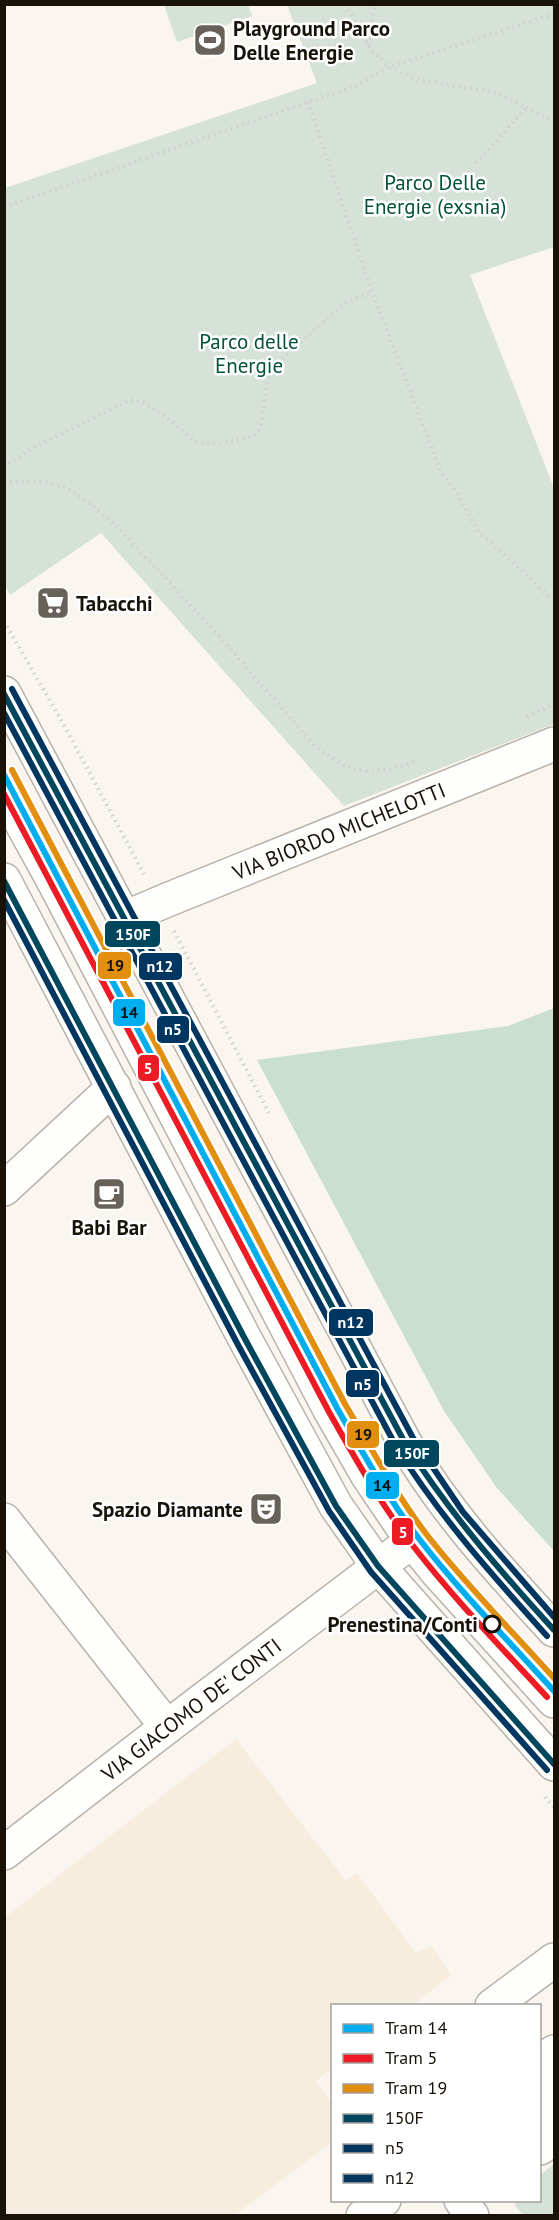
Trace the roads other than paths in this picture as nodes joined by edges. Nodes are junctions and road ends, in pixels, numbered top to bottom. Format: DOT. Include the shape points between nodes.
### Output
graph roads {
  1 [pos="4,693"];
  2 [pos="555,744"];
  3 [pos="4,791"];
  4 [pos="4,879"];
  5 [pos="125,918"];
  6 [pos="114,1087"];
  7 [pos="4,1189"];
  8 [pos="4,1520"];
  9 [pos="412,1541"];
  10 [pos="378,1566"];
  11 [pos="555,1630"];
  12 [pos="555,1701"];
  13 [pos="167,1726"];
  14 [pos="555,1764"];
  15 [pos="4,1853"];
  16 [pos="555,1960"];
  17 [pos="495,2004"];
  18 [pos="555,2052"];
  19 [pos="541,2062"];
  20 [pos="555,2080"];
  21 [pos="541,2090"];
  22 [pos="555,2111"];
  23 [pos="541,2121"];
  24 [pos="555,2138"];
  25 [pos="541,2147"];
  26 [pos="381,2202"];
  27 [pos="363,2216"];
  1 -- 5 [label="main road"];
  2 -- 5 [label="main road, VIA BIORDO MICHELOTTI"];
  3 -- 9 [label="main road" via="344,1435"];
  4 -- 6 [label="main road"];
  5 -- 11 [label="main road" via="370,1381 422,1471 482,1552"];
  6 -- 7 [label="main road"];
  6 -- 10 [label="main road" via="319,1478"];
  8 -- 13 [label="main road"];
  9 -- 10 [label="main road, VIA GIACOMO DE' CONTI"];
  9 -- 12 [label="main road"];
  10 -- 13 [label="main road, VIA GIACOMO DE' CONTI"];
  10 -- 14 [label="main road"];
  13 -- 15 [label="main road, VIA GIACOMO DE' CONTI"];
  16 -- 17 [label="main road"];
  18 -- 19 [label="main road"];
  20 -- 21 [label="main road"];
  22 -- 23 [label="main road"];
  24 -- 25 [label="main road"];
  26 -- 27 [label="main road"];
}
